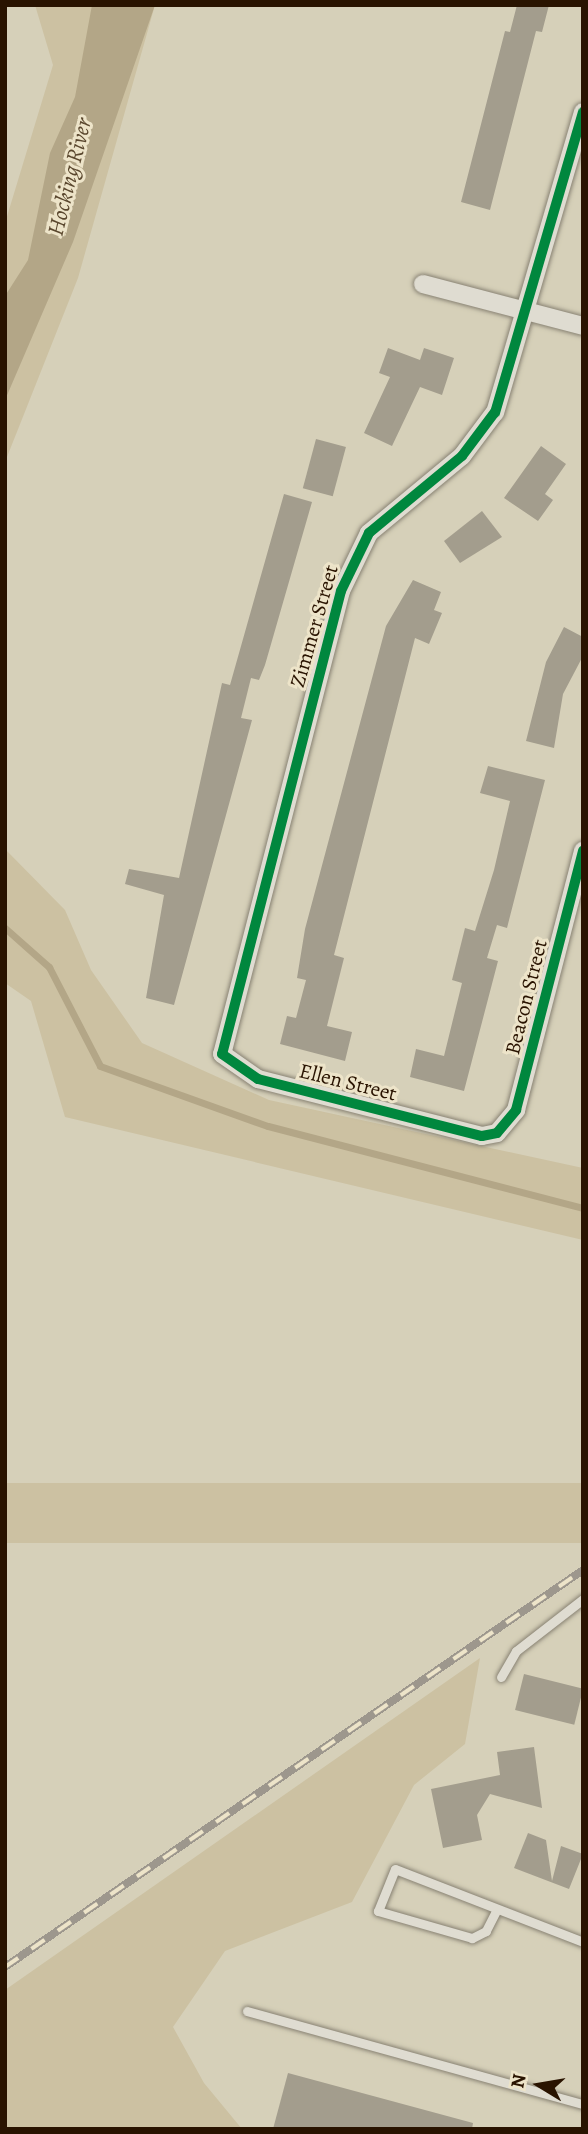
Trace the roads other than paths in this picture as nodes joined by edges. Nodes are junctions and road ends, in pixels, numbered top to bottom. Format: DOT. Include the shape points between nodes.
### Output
graph roads {
  1 [pos="583,112"];
  2 [pos="424,284"];
  3 [pos="528,311"];
  4 [pos="583,326"];
  5 [pos="583,850"];
  6 [pos="222,1044"];
  7 [pos="482,1136"];
  8 [pos="583,1599"];
  9 [pos="501,1676"];
  10 [pos="497,1909"];
  11 [pos="583,1942"];
  12 [pos="247,2011"];
  13 [pos="583,2104"];
  1 -- 3 [label="street, Zimmer Street"];
  2 -- 3 [label="street"];
  3 -- 4 [label="street"];
  3 -- 6 [label="street, Zimmer Street" via="505,387 480,435 388,512 353,559"];
  5 -- 7 [label="street, Beacon Street" via="516,1110 497,1133"];
  6 -- 7 [label="street, Ellen Street" via="227,1063 258,1079"];
  8 -- 9 [label="lane" via="516,1651"];
  10 -- 10 [label="lane" via="486,1931 472,1938 378,1911 395,1869"];
  10 -- 11 [label="lane"];
  12 -- 13 [label="lane"];
}
